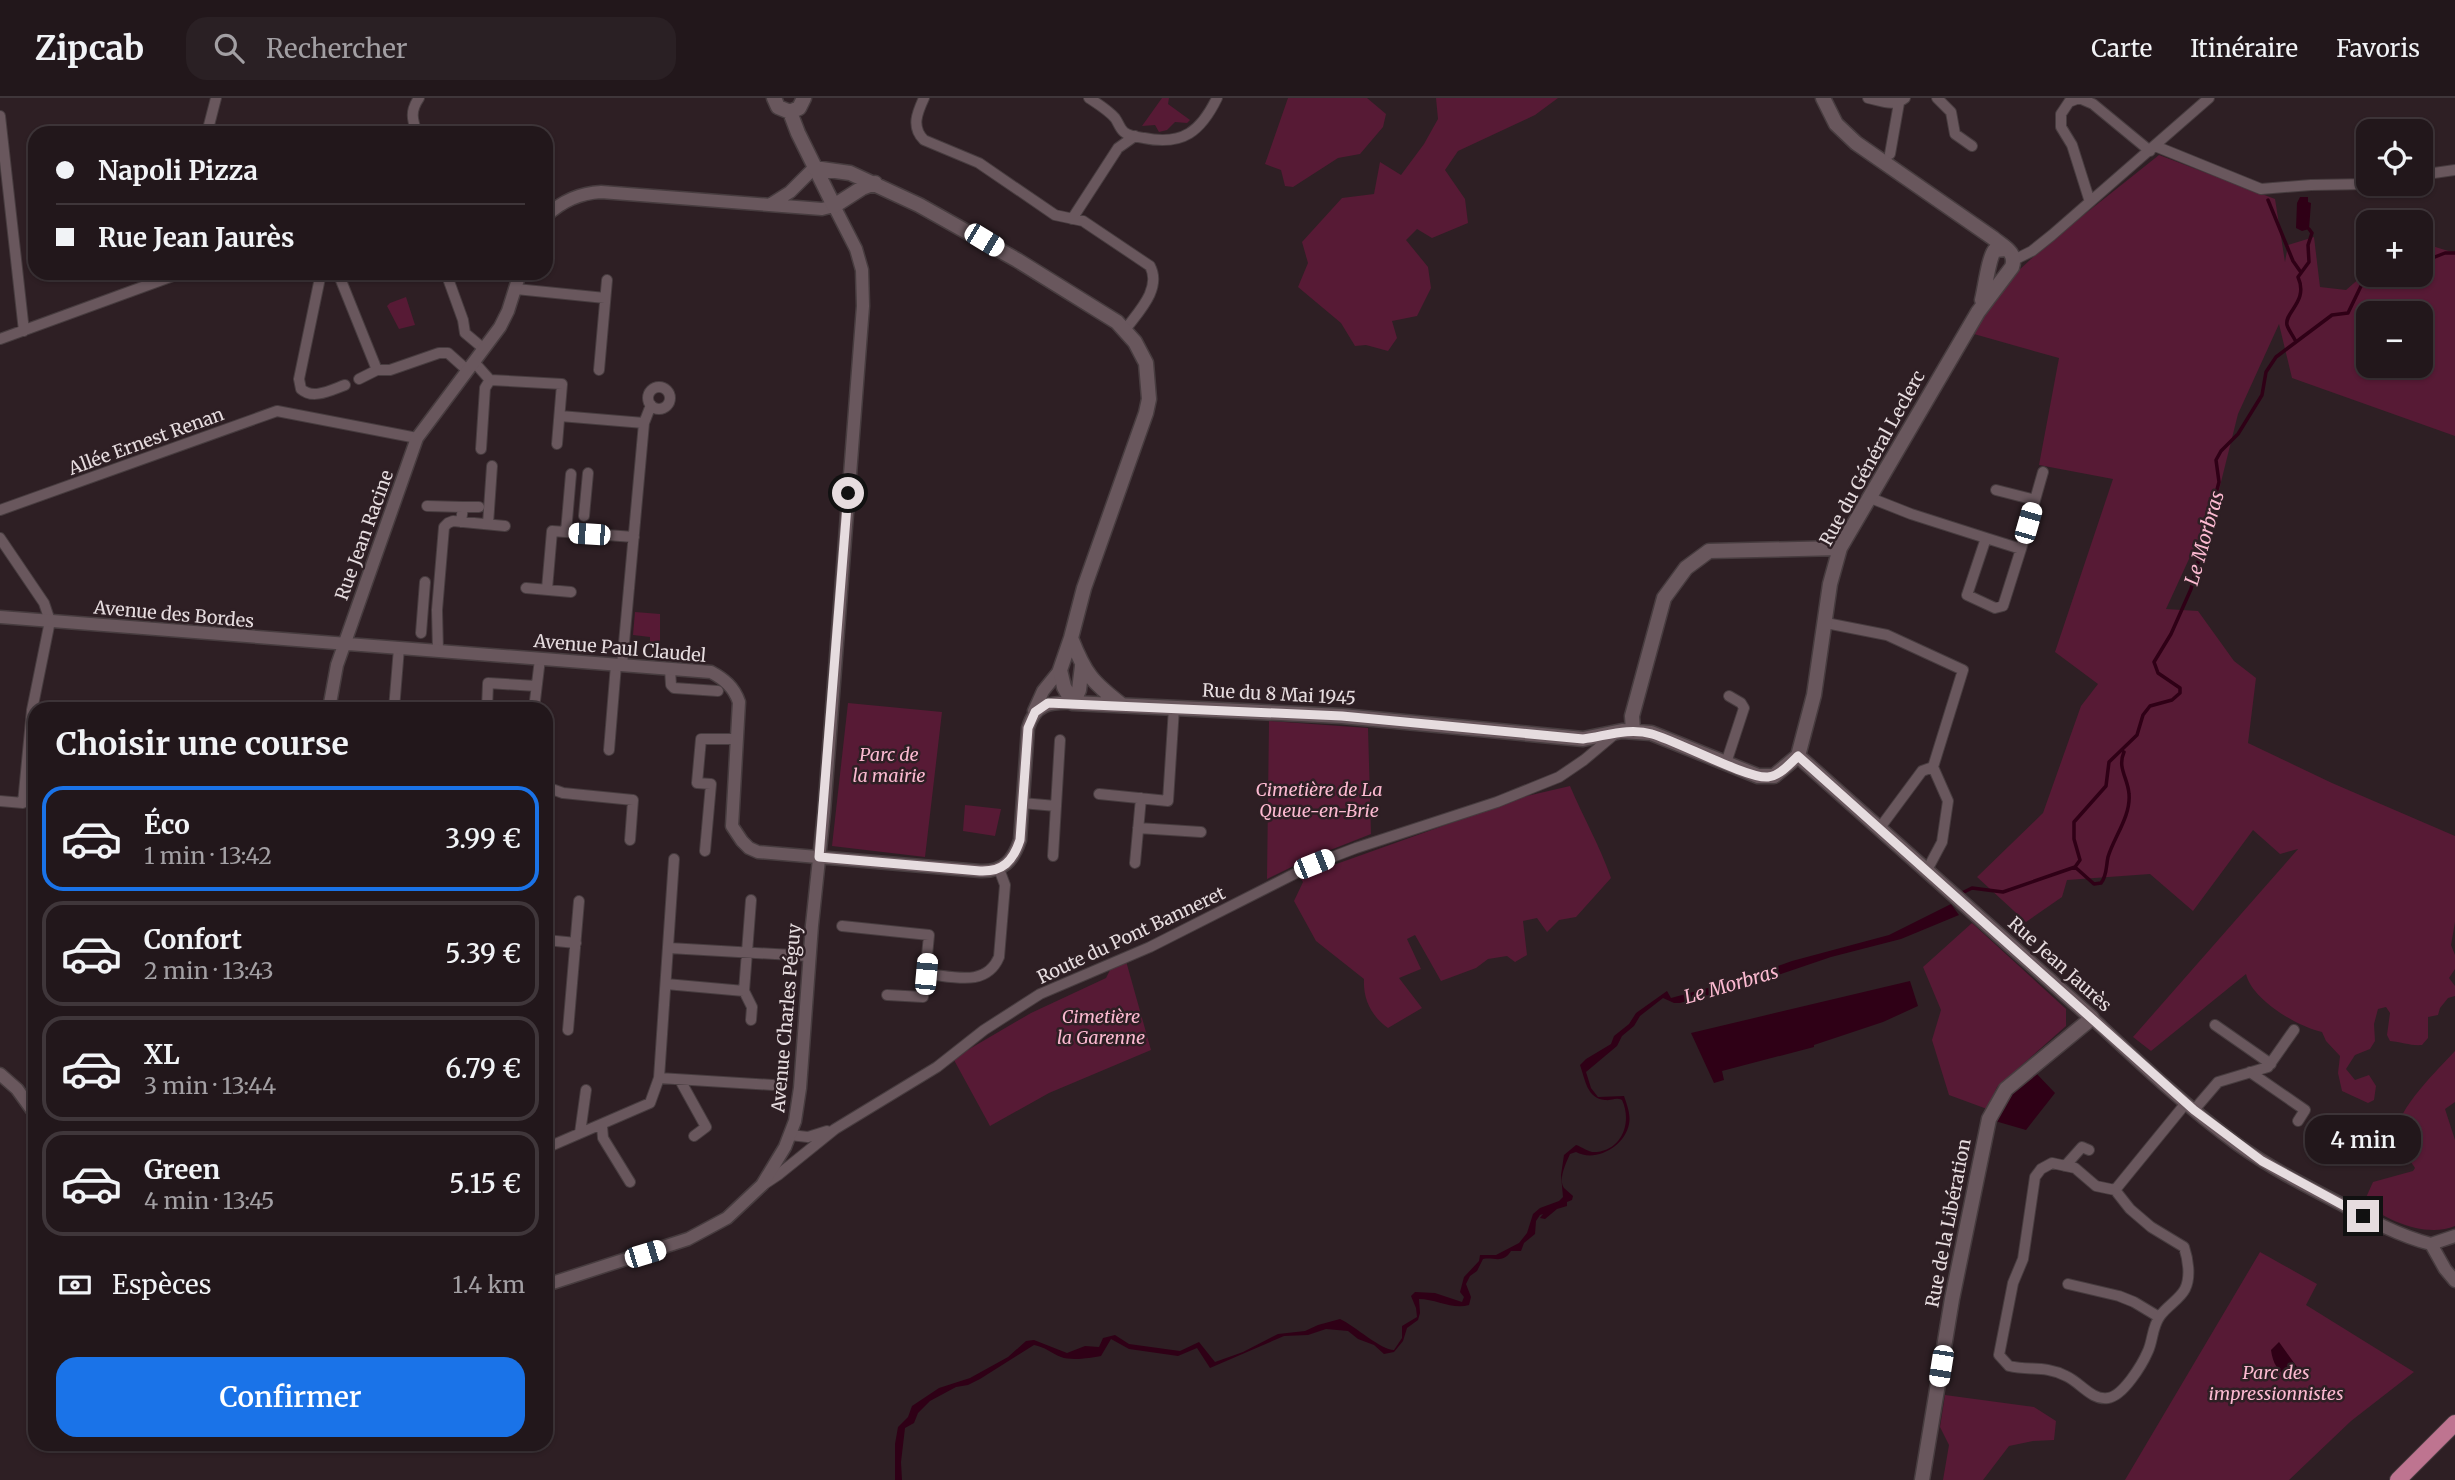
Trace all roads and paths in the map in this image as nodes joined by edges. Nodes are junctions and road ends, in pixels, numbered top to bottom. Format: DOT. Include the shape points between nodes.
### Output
graph roads {
  1 [pos="216,98"];
  2 [pos="419,98"];
  3 [pos="774,98"];
  4 [pos="804,98"];
  5 [pos="924,98"];
  6 [pos="1089,98"];
  7 [pos="1217,98"];
  8 [pos="1868,98"];
  9 [pos="1937,98"];
  10 [pos="2209,98"];
  11 [pos="1825,99"];
  12 [pos="1902,100"];
  13 [pos="790,112"];
  14 [pos="0,116"];
  15 [pos="209,126"];
  16 [pos="415,126"];
  17 [pos="1135,136"];
  18 [pos="1972,146"];
  19 [pos="2152,149"];
  20 [pos="1890,154"];
  21 [pos="814,168"];
  22 [pos="2455,170"];
  23 [pos="2433,173"];
  24 [pos="875,183"];
  25 [pos="2356,184"];
  26 [pos="2090,202"];
  27 [pos="771,204"];
  28 [pos="834,206"];
  29 [pos="553,211"];
  30 [pos="1959,214"];
  31 [pos="1072,219"];
  32 [pos="1990,260"];
  33 [pos="2010,260"];
  34 [pos="607,279"];
  35 [pos="160,280"];
  36 [pos="320,280"];
  37 [pos="341,280"];
  38 [pos="449,280"];
  39 [pos="518,280"];
  40 [pos="516,289"];
  41 [pos="605,298"];
  42 [pos="1978,312"];
  43 [pos="1125,330"];
  44 [pos="24,331"];
  45 [pos="0,339"];
  46 [pos="484,349"];
  47 [pos="470,366"];
  48 [pos="377,370"];
  49 [pos="599,370"];
  50 [pos="359,379"];
  51 [pos="490,380"];
  52 [pos="345,385"];
  53 [pos="651,405"];
  54 [pos="560,416"];
  55 [pos="644,423"];
  56 [pos="417,438"];
  57 [pos="557,444"];
  58 [pos="481,449"];
  59 [pos="492,466"];
  60 [pos="2043,472"];
  61 [pos="588,473"];
  62 [pos="572,474"];
  63 [pos="1996,490"];
  64 [pos="1868,497"];
  65 [pos="569,500"];
  66 [pos="585,500"];
  67 [pos="2035,500"];
  68 [pos="427,506"];
  69 [pos="463,506"];
  70 [pos="479,507"];
  71 [pos="0,510"];
  72 [pos="584,516"];
  73 [pos="461,522"];
  74 [pos="488,524"];
  75 [pos="505,526"];
  76 [pos="566,532"];
  77 [pos="634,537"];
  78 [pos="0,538"];
  79 [pos="1986,538"];
  80 [pos="1840,548"];
  81 [pos="2021,549"];
  82 [pos="425,582"];
  83 [pos="526,587"];
  84 [pos="547,589"];
  85 [pos="570,592"];
  86 [pos="423,610"];
  87 [pos="437,610"];
  88 [pos="0,617"];
  89 [pos="50,621"];
  90 [pos="1826,623"];
  91 [pos="421,633"];
  92 [pos="1071,638"];
  93 [pos="345,644"];
  94 [pos="399,648"];
  95 [pos="438,651"];
  96 [pos="540,659"];
  97 [pos="619,665"];
  98 [pos="1082,666"];
  99 [pos="670,669"];
  100 [pos="1060,670"];
  101 [pos="536,686"];
  102 [pos="718,691"];
  103 [pos="1729,696"];
  104 [pos="34,702"];
  105 [pos="330,702"];
  106 [pos="395,702"];
  107 [pos="487,702"];
  108 [pos="535,702"];
  109 [pos="1073,703"];
  110 [pos="1122,705"];
  111 [pos="1174,708"];
  112 [pos="1030,720"];
  113 [pos="1624,732"];
  114 [pos="736,739"];
  115 [pos="1583,739"];
  116 [pos="1060,740"];
  117 [pos="609,750"];
  118 [pos="28,751"];
  119 [pos="1798,756"];
  120 [pos="1584,760"];
  121 [pos="1726,764"];
  122 [pos="1933,767"];
  123 [pos="553,789"];
  124 [pos="1099,794"];
  125 [pos="1141,798"];
  126 [pos="0,801"];
  127 [pos="1022,803"];
  128 [pos="1056,806"];
  129 [pos="1138,828"];
  130 [pos="1879,829"];
  131 [pos="1201,832"];
  132 [pos="630,840"];
  133 [pos="705,851"];
  134 [pos="1053,856"];
  135 [pos="819,857"];
  136 [pos="674,859"];
  137 [pos="1135,863"];
  138 [pos="999,869"];
  139 [pos="1926,872"];
  140 [pos="751,900"];
  141 [pos="579,901"];
  142 [pos="842,926"];
  143 [pos="553,941"];
  144 [pos="576,943"];
  145 [pos="669,948"];
  146 [pos="747,954"];
  147 [pos="810,956"];
  148 [pos="926,974"];
  149 [pos="666,984"];
  150 [pos="744,991"];
  151 [pos="887,995"];
  152 [pos="2092,1018"];
  153 [pos="751,1020"];
  154 [pos="2215,1025"];
  155 [pos="568,1030"];
  156 [pos="2294,1030"];
  157 [pos="2270,1063"];
  158 [pos="2250,1072"];
  159 [pos="0,1074"];
  160 [pos="659,1079"];
  161 [pos="680,1080"];
  162 [pos="773,1086"];
  163 [pos="586,1090"];
  164 [pos="28,1104"];
  165 [pos="2190,1107"];
  166 [pos="2298,1121"];
  167 [pos="602,1126"];
  168 [pos="835,1129"];
  169 [pos="580,1133"];
  170 [pos="790,1135"];
  171 [pos="694,1136"];
  172 [pos="553,1145"];
  173 [pos="2089,1150"];
  174 [pos="2065,1166"];
  175 [pos="630,1182"];
  176 [pos="762,1185"];
  177 [pos="2115,1190"];
  178 [pos="2455,1236"];
  179 [pos="2431,1244"];
  180 [pos="2455,1281"];
  181 [pos="553,1283"];
  182 [pos="2068,1284"];
  183 [pos="2159,1317"];
  184 [pos="2455,1423"];
  185 [pos="1922,1480"];
  186 [pos="2398,1480"];
  1 -- 15 [label="street"];
  2 -- 16 [label="street" via="413,107"];
  3 -- 13 [label="main road" via="778,107"];
  4 -- 13 [label="main road" via="799,108"];
  5 -- 31 [label="street" via="916,120 922,138 979,163 1055,215"];
  6 -- 17 [label="street" via="1116,119 1123,132"];
  7 -- 17 [label="street" via="1208,116 1188,135 1165,140"];
  8 -- 12 [label="street"];
  9 -- 18 [label="street" via="1951,112 1955,134"];
  10 -- 19 [label="street"];
  11 -- 30 [label="main road" via="1836,124 1856,144"];
  12 -- 20 [label="street"];
  13 -- 21 [label="main road"];
  14 -- 44 [label="street"];
  17 -- 31 [label="street" via="1118,148"];
  19 -- 25 [label="street" via="2261,189"];
  19 -- 26 [label="street"];
  19 -- 26 [label="street" via="2093,104 2079,98 2069,102 2061,127 2072,145"];
  21 -- 24 [label="main road" via="850,173"];
  21 -- 27 [label="street"];
  21 -- 28 [label="main road"];
  22 -- 23 [label="street"];
  24 -- 28 [label="main road"];
  24 -- 43 [label="main road" via="977,236"];
  26 -- 33 [label="street" via="2032,251"];
  27 -- 28 [label="street"];
  27 -- 29 [label="street" via="601,191 572,198"];
  28 -- 135 [label="street, Avenue Charles Péguy" via="856,249 863,306"];
  30 -- 32 [label="main road" via="1985,243"];
  30 -- 33 [label="main road"];
  31 -- 43 [label="street" via="1079,218 1152,270 1153,288"];
  32 -- 33 [label="main road" via="1998,248"];
  32 -- 33 [label="main road" via="1999,273"];
  32 -- 42 [label="main road, Rue du Général Leclerc"];
  33 -- 42 [label="main road, Rue du Général Leclerc"];
  34 -- 41 [label="street"];
  35 -- 44 [label="street"];
  36 -- 52 [label="street" via="300,389 313,394"];
  37 -- 48 [label="street"];
  38 -- 46 [label="street" via="465,333"];
  39 -- 40 [label="street, Rue Jean Racine"];
  40 -- 41 [label="street"];
  40 -- 46 [label="street, Rue Jean Racine" via="500,327"];
  41 -- 49 [label="street"];
  42 -- 64 [label="main road, Rue du Général Leclerc"];
  43 -- 92 [label="main road" via="1146,363 1149,399"];
  44 -- 45 [label="street"];
  46 -- 47 [label="street, Rue Jean Racine"];
  47 -- 48 [label="street" via="439,353"];
  47 -- 51 [label="street"];
  47 -- 56 [label="street, Rue Jean Racine"];
  48 -- 50 [label="street"];
  51 -- 54 [label="street" via="562,384"];
  51 -- 58 [label="street" via="485,388"];
  53 -- 55 [label="street"];
  54 -- 55 [label="street"];
  54 -- 57 [label="street"];
  55 -- 77 [label="street"];
  56 -- 71 [label="street, Allée Ernest Renan" via="277,411"];
  56 -- 93 [label="street, Rue Jean Racine"];
  59 -- 74 [label="street"];
  60 -- 67 [label="street"];
  61 -- 66 [label="street"];
  62 -- 65 [label="street"];
  63 -- 67 [label="street"];
  64 -- 79 [label="street"];
  64 -- 80 [label="main road, Rue du Général Leclerc"];
  65 -- 66 [label="street"];
  65 -- 76 [label="street"];
  66 -- 72 [label="street"];
  67 -- 81 [label="street"];
  68 -- 69 [label="street"];
  69 -- 70 [label="street"];
  69 -- 73 [label="street"];
  73 -- 74 [label="street"];
  73 -- 87 [label="street" via="444,527"];
  74 -- 75 [label="street"];
  76 -- 77 [label="street"];
  76 -- 84 [label="street" via="552,531"];
  77 -- 97 [label="street"];
  78 -- 89 [label="street" via="44,603"];
  79 -- 81 [label="street"];
  79 -- 81 [label="street" via="1967,595 1996,608 2003,606"];
  80 -- 90 [label="main road, Rue du Général Leclerc"];
  80 -- 113 [label="main road" via="1709,551 1686,568 1664,598"];
  82 -- 86 [label="street"];
  83 -- 84 [label="street"];
  84 -- 85 [label="street"];
  86 -- 87 [label="street"];
  86 -- 91 [label="street"];
  87 -- 95 [label="street"];
  88 -- 89 [label="street, Avenue des Bordes"];
  89 -- 93 [label="street, Avenue des Bordes"];
  89 -- 104 [label="street"];
  90 -- 119 [label="main road, Rue du Général Leclerc"];
  90 -- 122 [label="street" via="1886,635 1962,670"];
  92 -- 98 [label="main road"];
  92 -- 100 [label="main road"];
  93 -- 94 [label="street, Avenue Paul Claudel"];
  93 -- 105 [label="street, Rue Jean Racine"];
  94 -- 95 [label="street, Avenue Paul Claudel"];
  94 -- 106 [label="street"];
  95 -- 96 [label="street, Avenue Paul Claudel"];
  96 -- 97 [label="street, Avenue Paul Claudel"];
  96 -- 101 [label="street"];
  97 -- 99 [label="street, Avenue Paul Claudel"];
  97 -- 117 [label="street"];
  98 -- 109 [label="main road"];
  98 -- 110 [label="main road"];
  99 -- 102 [label="street" via="674,688"];
  99 -- 114 [label="street, Avenue Paul Claudel" via="711,673 727,682 738,702"];
  100 -- 109 [label="main road"];
  100 -- 112 [label="street" via="1040,696"];
  101 -- 107 [label="street" via="488,683"];
  101 -- 108 [label="street"];
  103 -- 121 [label="street" via="1744,708"];
  109 -- 110 [label="main road, Rue du 8 Mai 1945"];
  109 -- 112 [label="street, Rue du 8 Mai 1945" via="1048,703"];
  110 -- 111 [label="main road, Rue du 8 Mai 1945"];
  111 -- 115 [label="main road, Rue du 8 Mai 1945" via="1342,716"];
  111 -- 125 [label="street" via="1168,801"];
  112 -- 127 [label="street"];
  113 -- 115 [label="main road, Rue du 8 Mai 1945"];
  113 -- 120 [label="street, Route du Pont Banneret"];
  113 -- 121 [label="main road" via="1651,733"];
  114 -- 133 [label="street" via="701,739 696,783 711,784"];
  114 -- 135 [label="street, Avenue Paul Claudel" via="732,826 742,841 758,852"];
  115 -- 120 [label="street" via="1589,746"];
  116 -- 128 [label="street"];
  118 -- 126 [label="street" via="23,803"];
  119 -- 121 [label="main road" via="1765,778"];
  119 -- 130 [label="main road, Rue Jean Jaurès"];
  120 -- 168 [label="street, Route du Pont Banneret" via="1559,777 1497,802 1314,864 1150,947 1040,993 937,1067"];
  122 -- 130 [label="street" via="1922,771"];
  122 -- 139 [label="street" via="1948,801 1942,842"];
  123 -- 132 [label="street" via="633,800"];
  124 -- 125 [label="street"];
  125 -- 129 [label="street"];
  127 -- 128 [label="street"];
  127 -- 138 [label="street" via="1017,849"];
  128 -- 134 [label="street"];
  129 -- 131 [label="street"];
  129 -- 137 [label="street"];
  130 -- 139 [label="main road, Rue Jean Jaurès"];
  135 -- 138 [label="street, Avenue Paul Claudel"];
  135 -- 147 [label="street, Avenue Charles Péguy"];
  136 -- 145 [label="street"];
  138 -- 148 [label="street" via="1005,885 995,965 978,978"];
  139 -- 152 [label="main road, Rue Jean Jaurès"];
  140 -- 146 [label="street"];
  141 -- 144 [label="street"];
  142 -- 148 [label="street" via="929,935"];
  143 -- 144 [label="street"];
  144 -- 155 [label="street"];
  145 -- 146 [label="street"];
  145 -- 149 [label="street"];
  146 -- 147 [label="street"];
  146 -- 150 [label="street"];
  147 -- 170 [label="street, Avenue Charles Péguy" via="800,1088"];
  148 -- 151 [label="street" via="923,997"];
  149 -- 150 [label="street"];
  149 -- 160 [label="street"];
  150 -- 153 [label="street" via="752,1007"];
  152 -- 165 [label="street, Rue Jean Jaurès"];
  152 -- 185 [label="main road, Rue de la Libération" via="2006,1089 1989,1119 1952,1299"];
  154 -- 157 [label="street"];
  156 -- 157 [label="street"];
  157 -- 158 [label="street"];
  158 -- 165 [label="street" via="2217,1082"];
  158 -- 166 [label="street" via="2305,1110"];
  159 -- 164 [label="street"];
  160 -- 161 [label="street"];
  160 -- 167 [label="street" via="650,1103"];
  161 -- 162 [label="street"];
  161 -- 171 [label="street" via="706,1127"];
  163 -- 169 [label="street"];
  165 -- 177 [label="street"];
  165 -- 179 [label="street, Rue Jean Jaurès" via="2282,1173 2402,1235"];
  167 -- 169 [label="street"];
  167 -- 175 [label="street" via="603,1138"];
  168 -- 170 [label="street" via="808,1137"];
  168 -- 176 [label="street, Route du Pont Banneret"];
  169 -- 172 [label="street"];
  170 -- 176 [label="street, Avenue Charles Péguy"];
  173 -- 174 [label="street" via="2082,1147"];
  174 -- 177 [label="street" via="2075,1168 2096,1186"];
  174 -- 183 [label="street" via="2052,1163 2035,1177 2001,1358 2013,1367 2050,1369 2096,1396 2110,1398 2125,1388 2144,1359"];
  176 -- 181 [label="street, Avenue Charles Péguy" via="727,1218 688,1239"];
  177 -- 183 [label="street" via="2151,1227 2184,1247 2186,1288"];
  178 -- 179 [label="street"];
  179 -- 180 [label="street"];
  182 -- 183 [label="street" via="2119,1296"];
  184 -- 186 [label="main road"];
}
